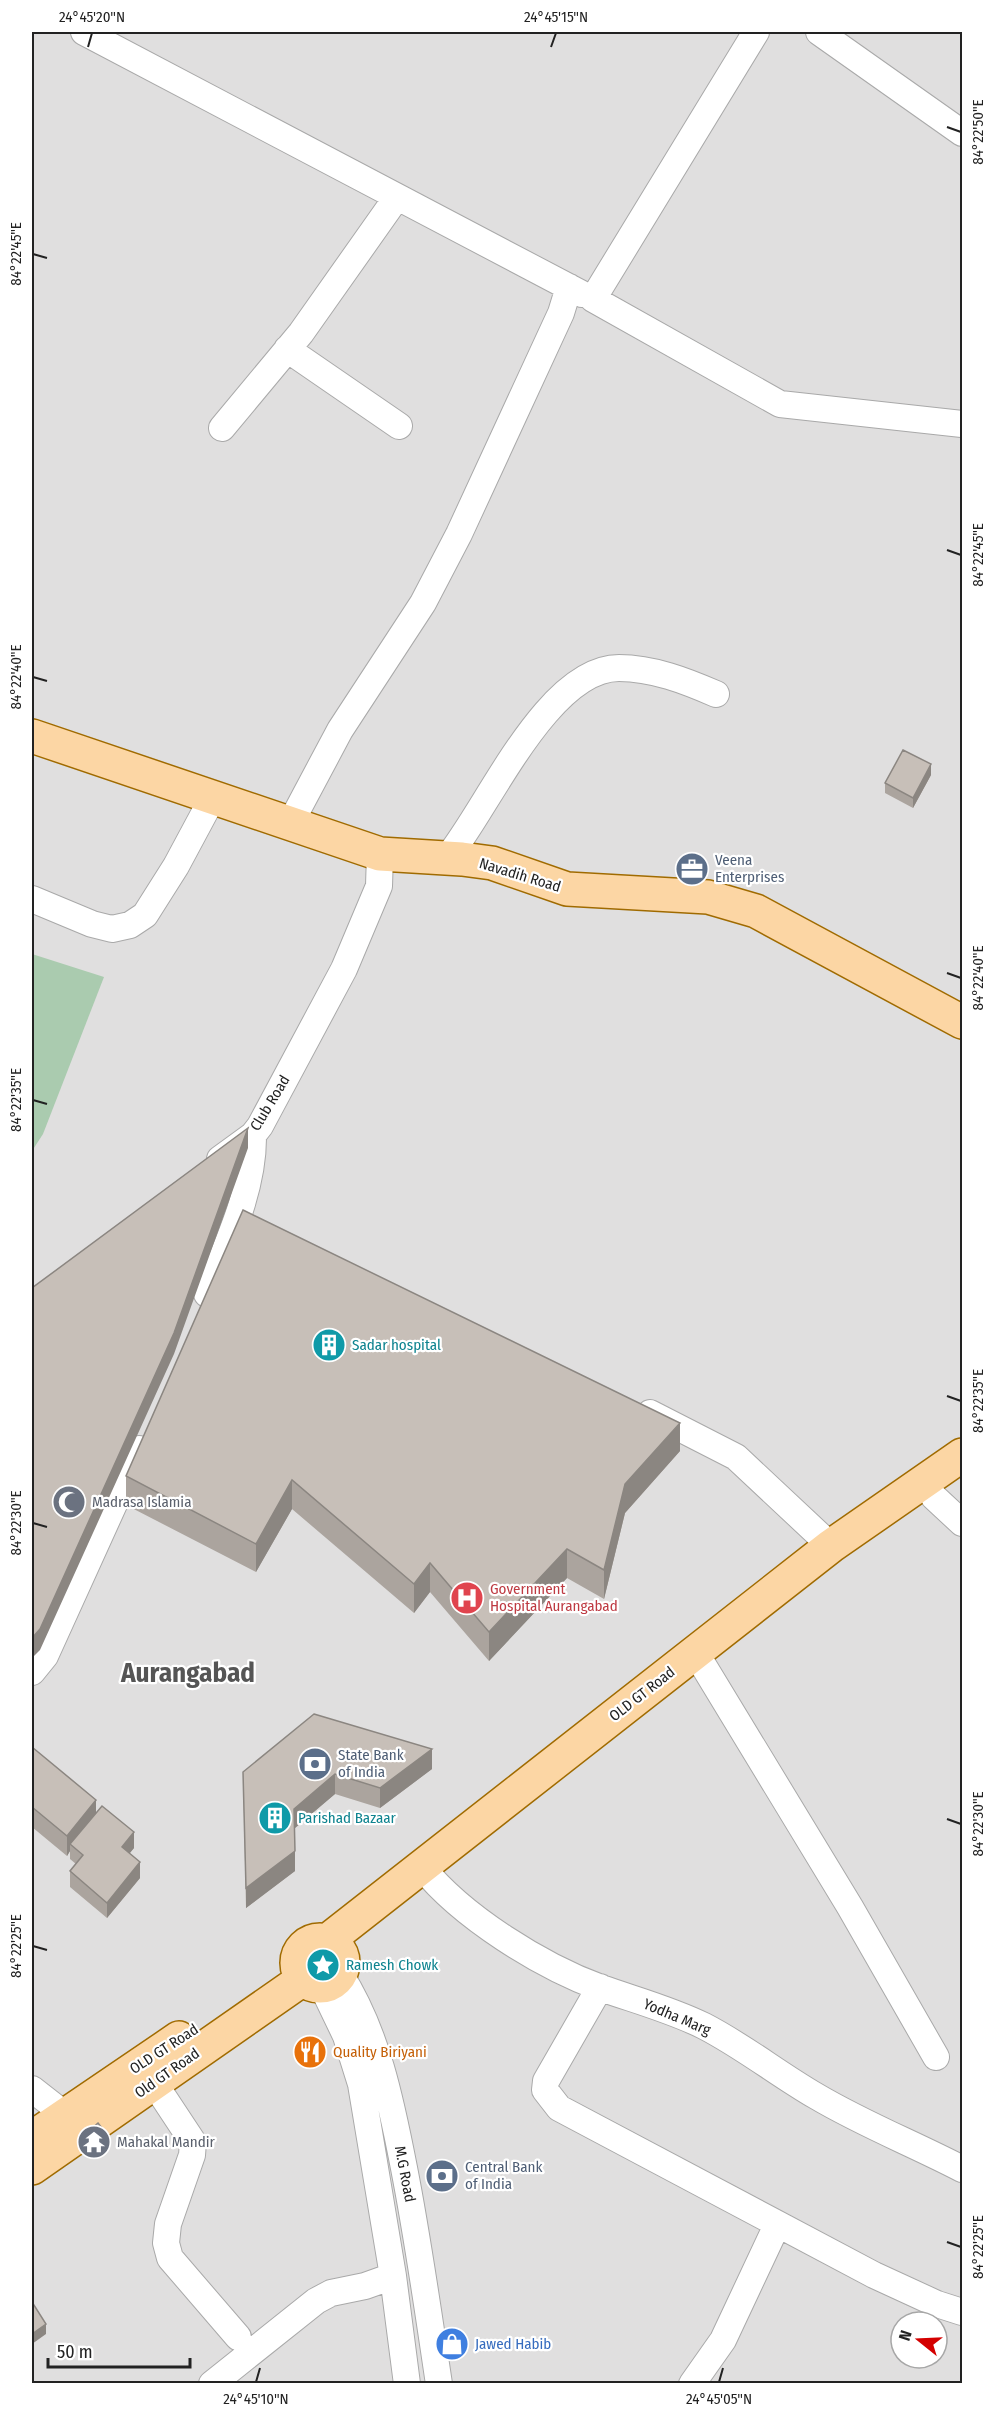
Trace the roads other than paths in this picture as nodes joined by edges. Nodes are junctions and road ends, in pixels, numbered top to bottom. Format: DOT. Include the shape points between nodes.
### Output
graph roads {
  1 [pos="84,32"];
  2 [pos="756,32"];
  3 [pos="819,32"];
  4 [pos="963,133"];
  5 [pos="397,197"];
  6 [pos="569,287"];
  7 [pos="593,299"];
  8 [pos="287,349"];
  9 [pos="963,424"];
  10 [pos="399,426"];
  11 [pos="222,428"];
  12 [pos="716,694"];
  13 [pos="32,736"];
  14 [pos="213,797"];
  15 [pos="290,824"];
  16 [pos="380,854"];
  17 [pos="447,858"];
  18 [pos="32,898"];
  19 [pos="963,1022"];
  20 [pos="253,1135"];
  21 [pos="205,1170"];
  22 [pos="196,1321"];
  23 [pos="630,1402"];
  24 [pos="149,1428"];
  25 [pos="963,1455"];
  26 [pos="963,1477"];
  27 [pos="934,1497"];
  28 [pos="963,1523"];
  29 [pos="831,1546"];
  30 [pos="703,1665"];
  31 [pos="32,1672"];
  32 [pos="426,1871"];
  33 [pos="322,1966"];
  34 [pos="600,1987"];
  35 [pos="936,2057"];
  36 [pos="153,2083"];
  37 [pos="32,2089"];
  38 [pos="64,2114"];
  39 [pos="32,2138"];
  40 [pos="32,2168"];
  41 [pos="963,2169"];
  42 [pos="777,2225"];
  43 [pos="393,2276"];
  44 [pos="963,2312"];
  45 [pos="238,2337"];
  46 [pos="212,2384"];
  47 [pos="407,2384"];
  48 [pos="439,2384"];
  49 [pos="692,2384"];
  1 -- 5 [label="street"];
  2 -- 7 [label="street"];
  3 -- 4 [label="street"];
  5 -- 6 [label="street"];
  5 -- 8 [label="street"];
  6 -- 7 [label="street"];
  6 -- 15 [label="street" via="561,314 459,534 423,603 340,730"];
  7 -- 9 [label="street" via="780,404"];
  8 -- 10 [label="street"];
  8 -- 11 [label="street"];
  12 -- 17 [label="street" via="683,680 642,670 617,668 593,674 566,693 512,755"];
  13 -- 14 [label="main road, Navadih Road"];
  14 -- 15 [label="main road, Navadih Road"];
  14 -- 18 [label="street" via="145,915 130,925 112,929 92,924"];
  15 -- 16 [label="main road, Navadih Road"];
  16 -- 17 [label="main road, Navadih Road"];
  16 -- 20 [label="street, Club Road" via="379,886 344,969"];
  17 -- 19 [label="main road, Navadih Road" via="492,863 567,889 708,897 756,911"];
  20 -- 21 [label="street, Club Road"];
  20 -- 22 [label="street" via="250,1218"];
  23 -- 29 [label="street" via="736,1457"];
  24 -- 31 [label="street" via="71,1572 45,1656"];
  25 -- 29 [label="main road, OLD GT Road"];
  26 -- 27 [label="main road, OLD GT Road"];
  27 -- 28 [label="street"];
  27 -- 30 [label="main road, OLD GT Road"];
  29 -- 32 [label="main road, OLD GT Road"];
  30 -- 32 [label="main road, OLD GT Road"];
  30 -- 35 [label="street"];
  32 -- 33 [label="main road, OLD GT Road"];
  32 -- 34 [label="street, Yodha Marg" via="460,1906 519,1946"];
  33 -- 36 [label="main road, Old GT Road"];
  33 -- 38 [label="main road, OLD GT Road"];
  33 -- 43 [label="street, M.G Road" via="361,2084"];
  33 -- 48 [label="street, M.G Road" via="356,1999 385,2082 416,2229"];
  34 -- 41 [label="street, Yodha Marg" via="704,2026 825,2102"];
  34 -- 42 [label="street" via="546,2081 545,2090 551,2100 559,2108"];
  36 -- 40 [label="main road, Old GT Road"];
  36 -- 45 [label="street" via="193,2142 192,2156 168,2224 166,2243 170,2258"];
  37 -- 38 [label="street"];
  38 -- 39 [label="main road, OLD GT Road"];
  42 -- 44 [label="street" via="884,2280"];
  42 -- 49 [label="street" via="723,2340"];
  43 -- 46 [label="street" via="316,2301"];
  43 -- 47 [label="street, M.G Road"];
}
